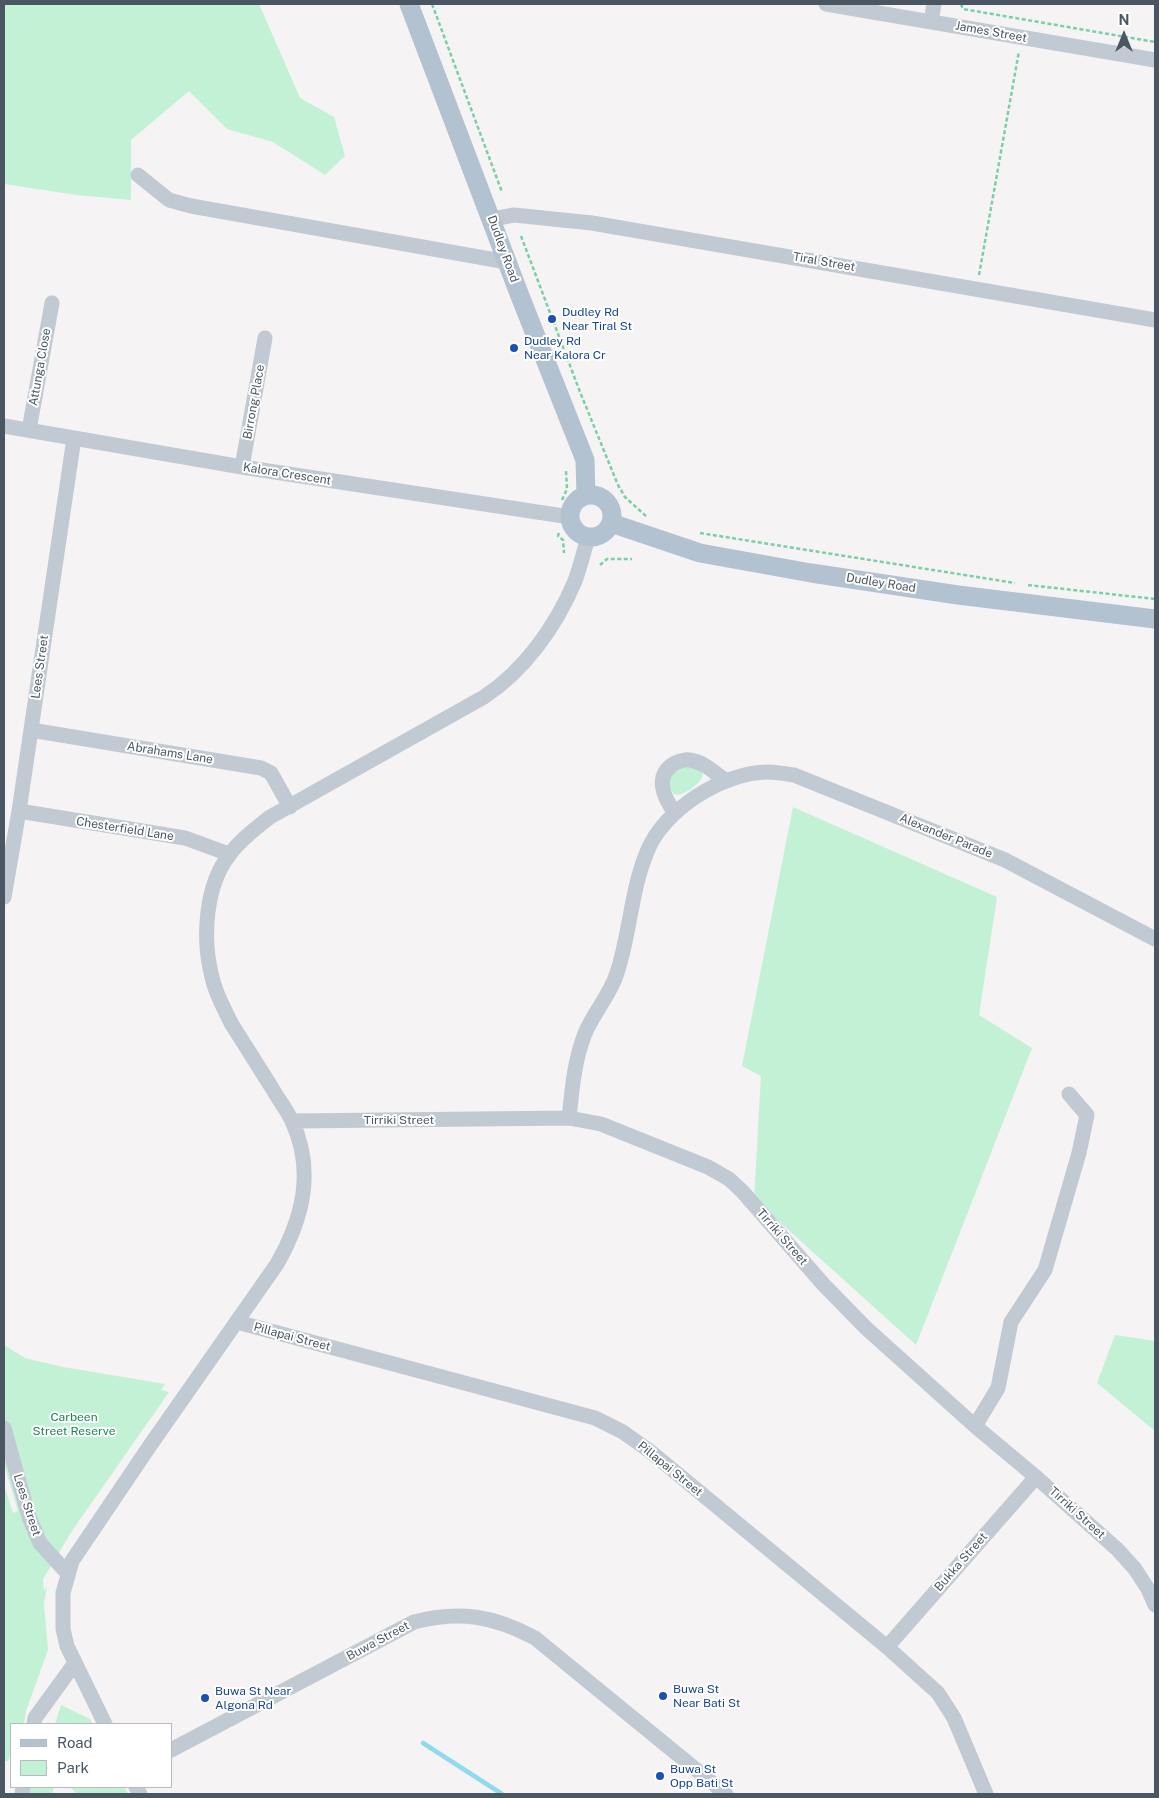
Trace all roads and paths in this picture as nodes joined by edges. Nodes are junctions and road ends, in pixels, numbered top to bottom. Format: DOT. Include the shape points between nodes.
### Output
graph roads {
  1 [pos="409,4"];
  2 [pos="432,4"];
  3 [pos="826,4"];
  4 [pos="934,4"];
  5 [pos="960,4"];
  6 [pos="931,22"];
  7 [pos="1022,38"];
  8 [pos="1155,42"];
  9 [pos="1155,60"];
  10 [pos="138,175"];
  11 [pos="502,192"];
  12 [pos="492,219"];
  13 [pos="521,236"];
  14 [pos="507,262"];
  15 [pos="977,289"];
  16 [pos="52,303"];
  17 [pos="1155,320"];
  18 [pos="265,338"];
  19 [pos="4,426"];
  20 [pos="29,430"];
  21 [pos="74,438"];
  22 [pos="242,467"];
  23 [pos="566,471"];
  24 [pos="586,496"];
  25 [pos="566,509"];
  26 [pos="655,520"];
  27 [pos="612,523"];
  28 [pos="559,532"];
  29 [pos="698,533"];
  30 [pos="588,537"];
  31 [pos="564,552"];
  32 [pos="632,559"];
  33 [pos="600,565"];
  34 [pos="1018,584"];
  35 [pos="1028,585"];
  36 [pos="1155,599"];
  37 [pos="1155,619"];
  38 [pos="31,730"];
  39 [pos="726,781"];
  40 [pos="290,807"];
  41 [pos="19,812"];
  42 [pos="675,813"];
  43 [pos="229,854"];
  44 [pos="4,897"];
  45 [pos="1155,939"];
  46 [pos="1069,1094"];
  47 [pos="569,1118"];
  48 [pos="292,1120"];
  49 [pos="237,1322"];
  50 [pos="975,1426"];
  51 [pos="4,1428"];
  52 [pos="1036,1477"];
  53 [pos="68,1574"];
  54 [pos="1155,1605"];
  55 [pos="887,1647"];
  56 [pos="75,1663"];
  57 [pos="34,1723"];
  58 [pos="105,1723"];
  59 [pos="172,1749"];
  60 [pos="726,1794"];
  61 [pos="986,1794"];
  1 -- 12 [label="main road, Dudley Road"];
  2 -- 11 [label="path"];
  3 -- 6 [label="street, James Street"];
  4 -- 6 [label="street"];
  5 -- 8 [label="path" via="963,9"];
  6 -- 7 [label="street, James Street"];
  7 -- 9 [label="street, James Street"];
  7 -- 15 [label="path"];
  10 -- 14 [label="street" via="169,200 191,206"];
  12 -- 14 [label="main road, Dudley Road"];
  12 -- 15 [label="street, Tiral Street" via="514,215 592,222"];
  13 -- 26 [label="path" via="618,485 625,497"];
  14 -- 24 [label="main road, Dudley Road" via="586,460"];
  15 -- 17 [label="street, Tiral Street"];
  16 -- 20 [label="street, Attunga Close"];
  18 -- 22 [label="street, Birrong Place"];
  19 -- 20 [label="street, Kalora Crescent"];
  20 -- 21 [label="street, Kalora Crescent"];
  21 -- 22 [label="street, Kalora Crescent"];
  21 -- 38 [label="street, Lees Street"];
  22 -- 25 [label="street, Kalora Crescent"];
  23 -- 25 [label="path"];
  24 -- 25 [label="main road" via="575,502 571,509"];
  24 -- 27 [label="main road" via="601,497 609,504"];
  25 -- 30 [label="main road" via="575,530"];
  27 -- 30 [label="main road" via="603,534"];
  27 -- 37 [label="main road, Dudley Road" via="700,553 811,573"];
  28 -- 31 [label="path"];
  29 -- 34 [label="path"];
  30 -- 40 [label="street" via="575,580 561,610 512,675 484,697"];
  32 -- 33 [label="path" via="607,559"];
  35 -- 36 [label="path"];
  38 -- 40 [label="street, Abrahams Lane" via="261,768 271,773"];
  38 -- 41 [label="street, Lees Street"];
  39 -- 42 [label="street, Alexander Parade" via="698,795"];
  39 -- 42 [label="street" via="695,761 688,759 672,765 664,776 663,792"];
  39 -- 45 [label="street, Alexander Parade" via="768,772 794,776 1005,860"];
  40 -- 43 [label="street" via="270,818"];
  41 -- 43 [label="street, Chesterfield Lane" via="184,838"];
  41 -- 44 [label="street, Lees Street"];
  42 -- 47 [label="street, Alexander Parade" via="658,832 644,858 616,976 584,1036 574,1075"];
  43 -- 48 [label="street" via="210,897 207,946 212,977 231,1023"];
  46 -- 50 [label="street" via="1087,1115 1079,1153 1045,1270 1011,1322 998,1388"];
  47 -- 48 [label="street, Tirriki Street"];
  47 -- 50 [label="street, Tirriki Street" via="601,1124 708,1167 729,1179 866,1328"];
  48 -- 49 [label="street" via="305,1177 299,1213 286,1247"];
  49 -- 53 [label="street" via="80,1548"];
  49 -- 55 [label="street, Pillapai Street" via="595,1418 623,1432 651,1452"];
  50 -- 52 [label="street, Tirriki Street"];
  51 -- 53 [label="street, Lees Street" via="29,1517 40,1543"];
  52 -- 54 [label="street, Tirriki Street" via="1118,1550 1135,1569"];
  52 -- 55 [label="street, Bukka Street"];
  53 -- 56 [label="street" via="63,1593 63,1629"];
  55 -- 61 [label="street, Pillapai Street" via="938,1693 954,1718"];
  56 -- 57 [label="street"];
  56 -- 58 [label="street"];
  59 -- 60 [label="street, Buwa Street" via="414,1622 435,1616 461,1615 490,1619 535,1638"];
}
